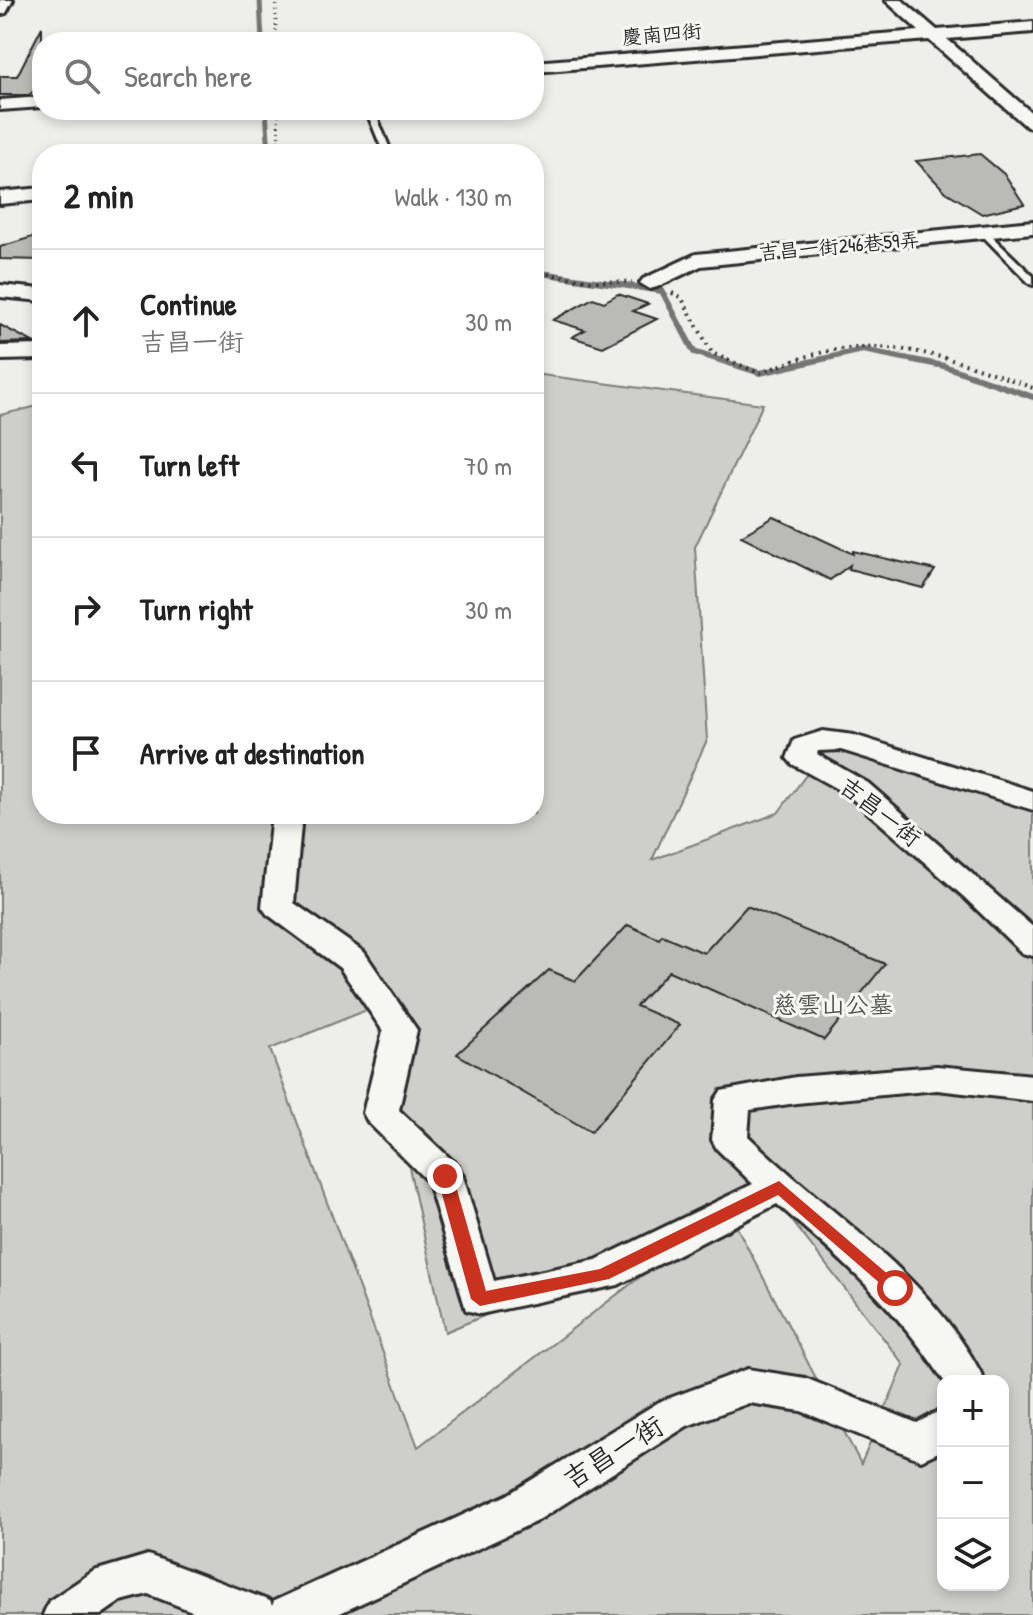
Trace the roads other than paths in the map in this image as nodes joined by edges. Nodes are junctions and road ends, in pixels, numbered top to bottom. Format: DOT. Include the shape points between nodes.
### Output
graph roads {
  1 [pos="5,0"];
  2 [pos="893,0"];
  3 [pos="0,10"];
  4 [pos="1033,27"];
  5 [pos="932,34"];
  6 [pos="544,66"];
  7 [pos="32,103"];
  8 [pos="0,105"];
  9 [pos="1030,118"];
  10 [pos="374,120"];
  11 [pos="384,144"];
  12 [pos="32,195"];
  13 [pos="0,198"];
  14 [pos="1033,227"];
  15 [pos="984,232"];
  16 [pos="1033,282"];
  17 [pos="650,283"];
  18 [pos="0,291"];
  19 [pos="32,294"];
  20 [pos="32,352"];
  21 [pos="0,353"];
  22 [pos="1033,801"];
  23 [pos="286,824"];
  24 [pos="1033,945"];
  25 [pos="1033,1088"];
  26 [pos="779,1187"];
  27 [pos="961,1375"];
  28 [pos="937,1431"];
  29 [pos="65,1615"];
  30 [pos="254,1615"];
  31 [pos="290,1615"];
  1 -- 3 [label="street"];
  2 -- 5 [label="street"];
  4 -- 5 [label="street, 慶南四街"];
  5 -- 6 [label="street, 慶南四街"];
  5 -- 9 [label="street"];
  7 -- 8 [label="street"];
  10 -- 11 [label="lane"];
  12 -- 13 [label="street"];
  14 -- 15 [label="street, 吉昌一街246巷59弄"];
  15 -- 16 [label="lane"];
  15 -- 17 [label="street, 吉昌一街246巷59弄" via="696,260"];
  18 -- 19 [label="street"];
  20 -- 21 [label="street"];
  22 -- 24 [label="street, 吉昌一街" via="844,741 804,746 802,758 858,789"];
  23 -- 26 [label="street" via="278,907 352,960 400,1030 381,1113 445,1176 480,1299 604,1274"];
  25 -- 26 [label="street" via="937,1078 733,1100 730,1140"];
  26 -- 27 [label="street" via="895,1288"];
  28 -- 31 [label="street, 吉昌一街" via="921,1443 805,1395 748,1386 673,1414 522,1508"];
  29 -- 30 [label="street" via="109,1585 148,1574"];
}
